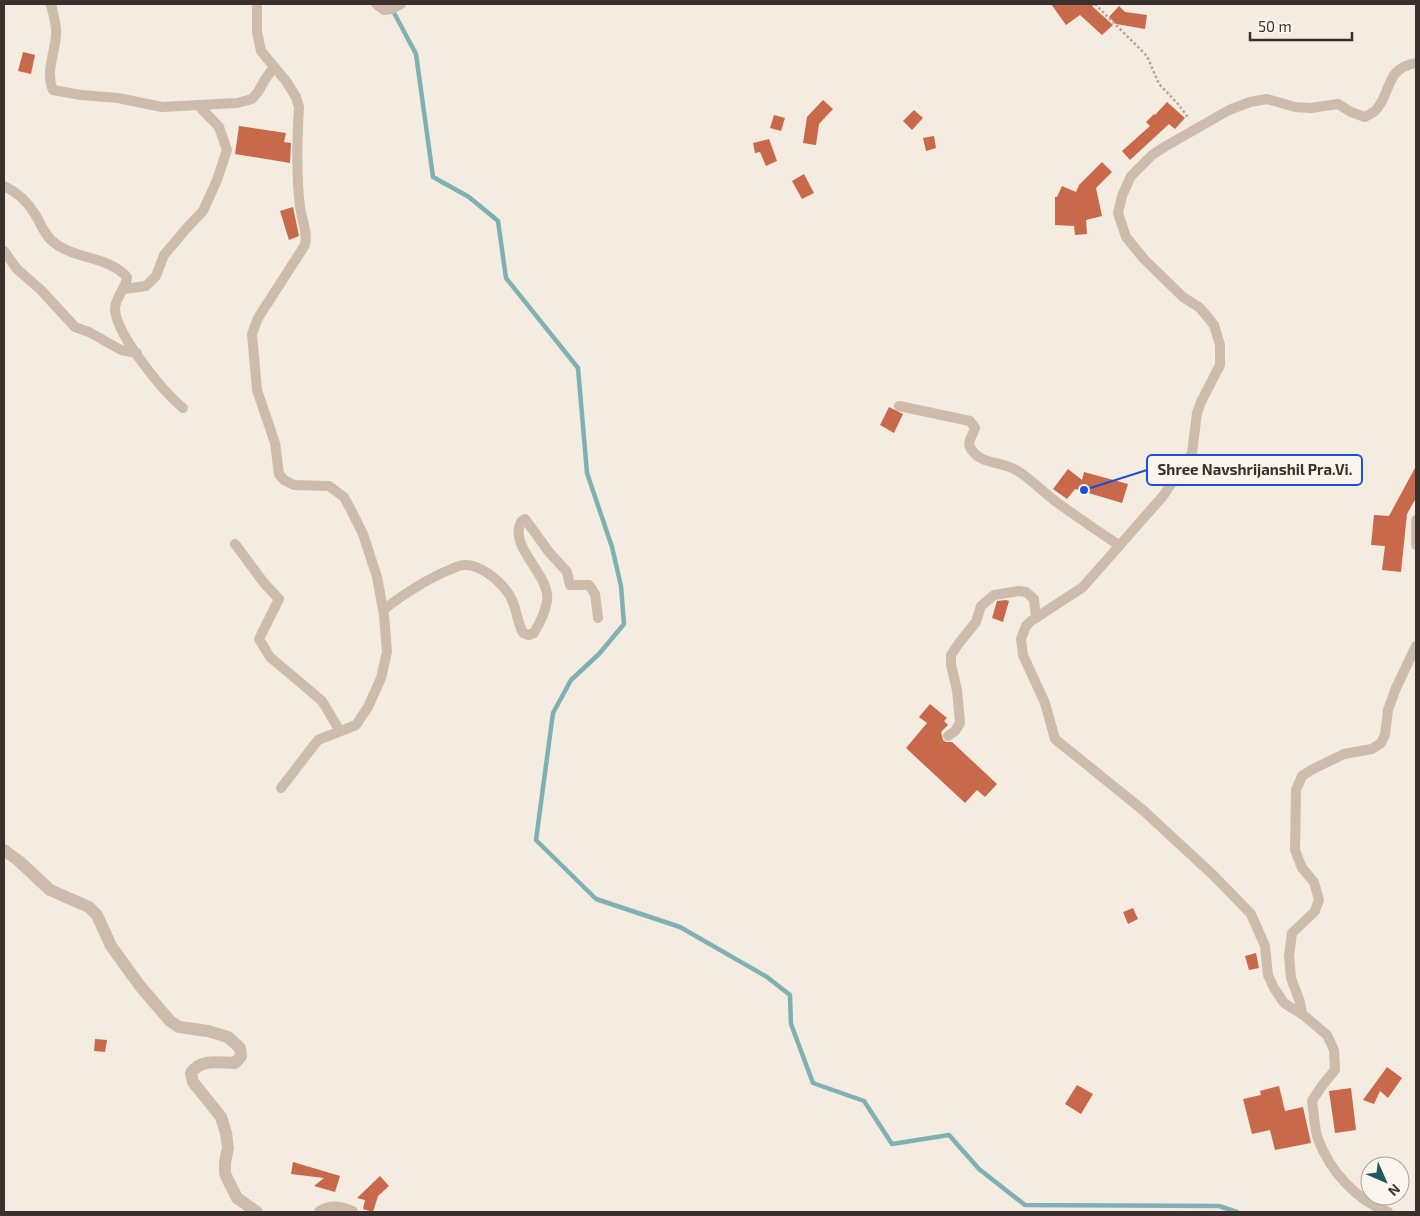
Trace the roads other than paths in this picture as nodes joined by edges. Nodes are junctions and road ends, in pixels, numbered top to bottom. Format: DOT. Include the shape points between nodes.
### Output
graph roads {
  1 [pos="51,4"];
  2 [pos="257,4"];
  3 [pos="376,4"];
  4 [pos="401,4"];
  5 [pos="1416,63"];
  6 [pos="274,67"];
  7 [pos="198,105"];
  8 [pos="4,186"];
  9 [pos="4,251"];
  10 [pos="124,289"];
  11 [pos="137,353"];
  12 [pos="899,406"];
  13 [pos="183,408"];
  14 [pos="1416,520"];
  15 [pos="235,544"];
  16 [pos="1119,545"];
  17 [pos="1416,545"];
  18 [pos="383,610"];
  19 [pos="598,618"];
  20 [pos="1036,618"];
  21 [pos="1416,646"];
  22 [pos="340,731"];
  23 [pos="948,736"];
  24 [pos="281,788"];
  25 [pos="4,850"];
  26 [pos="1302,1014"];
  27 [pos="257,1212"];
  28 [pos="320,1212"];
  29 [pos="352,1212"];
  30 [pos="1388,1212"];
  1 -- 7 [label="street" via="57,34 50,73 53,90 162,107"];
  2 -- 6 [label="street" via="261,51"];
  3 -- 4 [label="street" via="384,10"];
  5 -- 16 [label="street" via="1396,72 1376,110 1365,117 1338,104 1295,107 1267,99 1243,105 1195,128 1152,155 1131,176 1118,213 1126,237 1144,259 1200,308 1214,326 1220,345 1220,365 1197,413 1192,453 1163,496"];
  6 -- 7 [label="street" via="252,99"];
  6 -- 18 [label="street" via="286,81 299,107 300,209 307,237 258,318 252,334 258,390 275,443 279,474 294,485 329,486 344,497 363,534 377,576"];
  7 -- 10 [label="street" via="219,128 227,150 217,180 203,211 164,255 156,276 146,286"];
  8 -- 10 [label="street" via="24,200 51,240 123,273 127,277"];
  9 -- 11 [label="street" via="17,269 75,326 121,350"];
  10 -- 11 [label="street" via="115,302 115,312 118,326"];
  11 -- 13 [label="street" via="169,396"];
  12 -- 16 [label="street" via="970,421 975,428 969,442 975,453 990,463 1015,470"];
  14 -- 17 [label="street"];
  15 -- 22 [label="street" via="279,599 259,639 270,657 322,701"];
  16 -- 20 [label="street" via="1083,587"];
  18 -- 19 [label="street" via="412,588 437,575 462,565 477,567 508,593 516,607 523,633 534,633 548,599 544,582 530,563 518,532 525,520 567,572 570,584 588,585 595,594"];
  18 -- 22 [label="street" via="387,652 381,678 356,725"];
  20 -- 23 [label="street" via="1034,599 1026,592 994,595 981,606 976,622 951,655 960,724"];
  20 -- 26 [label="street" via="1026,626 1021,639 1023,655 1044,703 1055,739 1144,811 1251,914 1265,946 1268,975 1274,988 1284,1003"];
  21 -- 26 [label="street" via="1388,710 1381,743 1372,749 1344,754 1313,769 1302,776 1296,790 1295,850 1302,868 1314,882 1319,900 1315,911 1292,933 1291,978"];
  22 -- 24 [label="street" via="318,740"];
  25 -- 27 [label="street" via="50,890 89,907 97,915 111,946 170,1021 179,1027 228,1037 240,1048 241,1056 235,1063 199,1064 192,1073 193,1082 221,1116 228,1148 225,1162 227,1178 237,1198"];
  26 -- 30 [label="street" via="1327,1035 1334,1050 1335,1070 1312,1101 1318,1138 1342,1180 1363,1199"];
  28 -- 29 [label="street" via="333,1207"];
}
